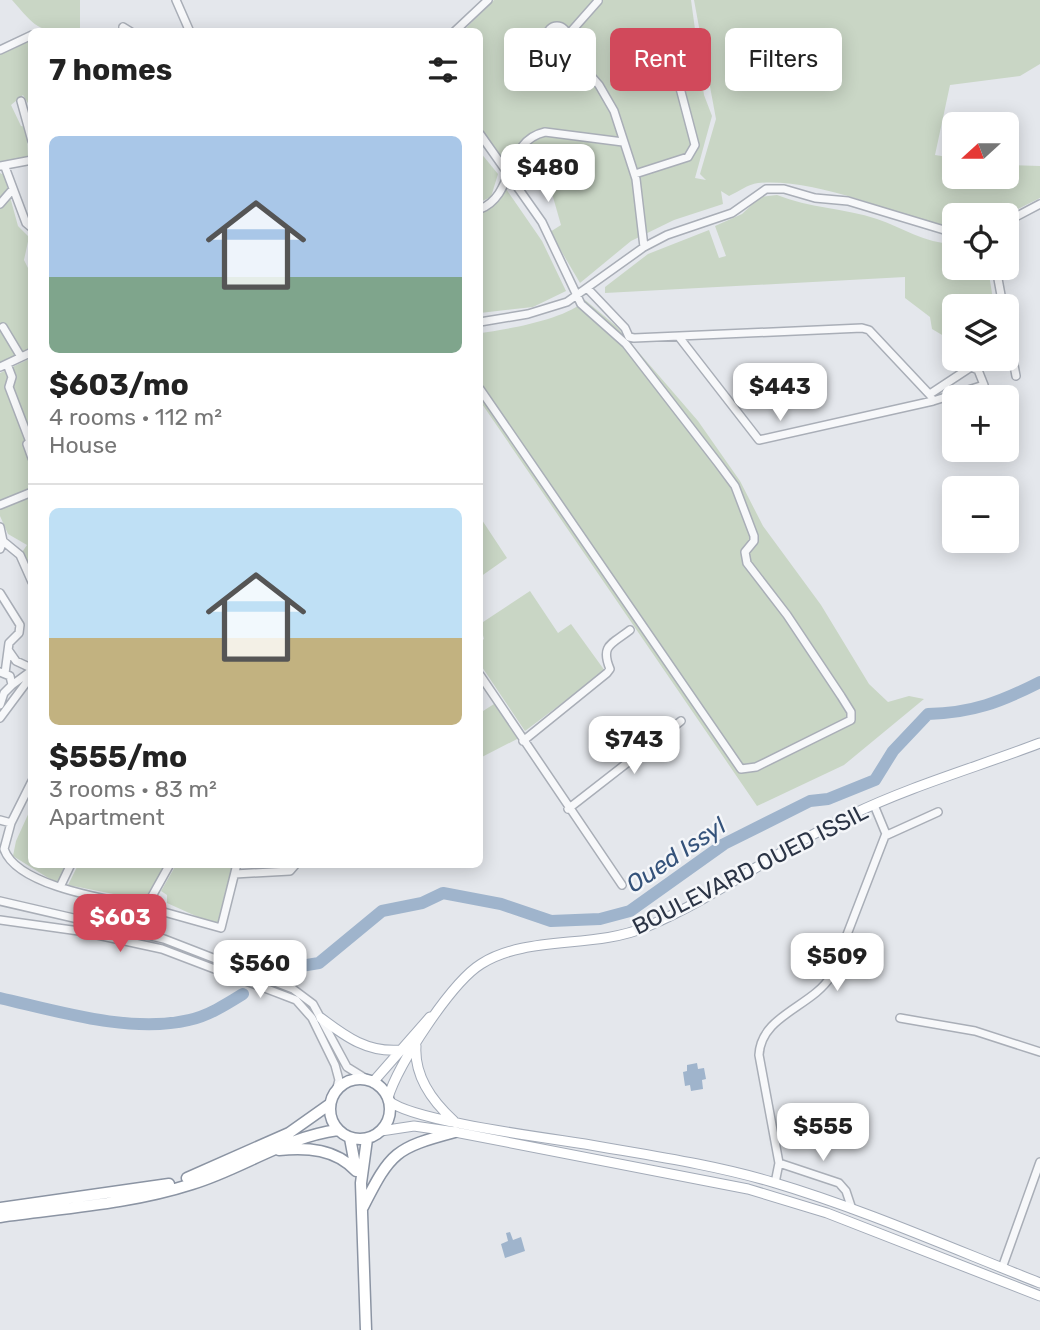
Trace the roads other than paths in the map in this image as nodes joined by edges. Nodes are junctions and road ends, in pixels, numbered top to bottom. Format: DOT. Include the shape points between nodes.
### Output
graph roads {
  1 [pos="176,0"];
  2 [pos="488,0"];
  3 [pos="598,1"];
  4 [pos="188,28"];
  5 [pos="458,28"];
  6 [pos="575,28"];
  7 [pos="28,37"];
  8 [pos="0,50"];
  9 [pos="596,81"];
  10 [pos="681,91"];
  11 [pos="21,101"];
  12 [pos="28,126"];
  13 [pos="483,138"];
  14 [pos="623,142"];
  15 [pos="28,161"];
  16 [pos="2,166"];
  17 [pos="509,174"];
  18 [pos="635,174"];
  19 [pos="13,189"];
  20 [pos="0,204"];
  21 [pos="1040,204"];
  22 [pos="483,207"];
  23 [pos="1019,215"];
  24 [pos="28,225"];
  25 [pos="942,229"];
  26 [pos="643,247"];
  27 [pos="588,289"];
  28 [pos="577,296"];
  29 [pos="483,321"];
  30 [pos="3,327"];
  31 [pos="679,337"];
  32 [pos="28,354"];
  33 [pos="21,357"];
  34 [pos="3,365"];
  35 [pos="1015,371"];
  36 [pos="1016,376"];
  37 [pos="483,392"];
  38 [pos="931,398"];
  39 [pos="28,434"];
  40 [pos="28,494"];
  41 [pos="0,505"];
  42 [pos="0,527"];
  43 [pos="1,545"];
  44 [pos="28,567"];
  45 [pos="0,593"];
  46 [pos="28,624"];
  47 [pos="20,625"];
  48 [pos="630,630"];
  49 [pos="8,651"];
  50 [pos="28,669"];
  51 [pos="28,673"];
  52 [pos="7,676"];
  53 [pos="28,678"];
  54 [pos="483,680"];
  55 [pos="2,693"];
  56 [pos="0,705"];
  57 [pos="0,718"];
  58 [pos="681,721"];
  59 [pos="523,741"];
  60 [pos="1040,743"];
  61 [pos="28,788"];
  62 [pos="874,805"];
  63 [pos="568,809"];
  64 [pos="938,812"];
  65 [pos="0,820"];
  66 [pos="11,824"];
  67 [pos="886,834"];
  68 [pos="69,868"];
  69 [pos="168,868"];
  70 [pos="236,868"];
  71 [pos="293,868"];
  72 [pos="235,874"];
  73 [pos="622,885"];
  74 [pos="60,887"];
  75 [pos="0,901"];
  76 [pos="146,907"];
  77 [pos="0,920"];
  78 [pos="291,993"];
  79 [pos="434,1014"];
  80 [pos="321,1018"];
  81 [pos="900,1018"];
  82 [pos="416,1045"];
  83 [pos="401,1050"];
  84 [pos="1040,1052"];
  85 [pos="370,1081"];
  86 [pos="336,1091"];
  87 [pos="389,1100"];
  88 [pos="330,1104"];
  89 [pos="455,1127"];
  90 [pos="338,1130"];
  91 [pos="381,1131"];
  92 [pos="350,1138"];
  93 [pos="367,1139"];
  94 [pos="269,1152"];
  95 [pos="1040,1162"];
  96 [pos="779,1163"];
  97 [pos="356,1171"];
  98 [pos="361,1183"];
  99 [pos="775,1183"];
  100 [pos="0,1208"];
  101 [pos="852,1209"];
  102 [pos="362,1210"];
  103 [pos="0,1217"];
  104 [pos="1002,1268"];
  105 [pos="1040,1283"];
  106 [pos="1040,1296"];
  107 [pos="366,1330"];
  1 -- 4 [label="street"];
  2 -- 5 [label="street"];
  3 -- 6 [label="street"];
  7 -- 8 [label="street"];
  9 -- 14 [label="street" via="607,96"];
  10 -- 18 [label="street" via="695,145 688,157"];
  11 -- 12 [label="street"];
  13 -- 17 [label="street"];
  14 -- 17 [label="street" via="535,134 520,147"];
  14 -- 18 [label="street"];
  15 -- 16 [label="street"];
  16 -- 19 [label="street"];
  17 -- 22 [label="street" via="496,199"];
  17 -- 28 [label="street" via="542,222"];
  18 -- 26 [label="street"];
  19 -- 20 [label="street"];
  19 -- 24 [label="street"];
  21 -- 23 [label="street"];
  25 -- 26 [label="street" via="848,201 774,188 758,192 732,213 667,234"];
  26 -- 27 [label="street"];
  27 -- 28 [label="street"];
  27 -- 31 [label="street" via="629,337"];
  28 -- 29 [label="street" via="546,310"];
  28 -- 37 [label="street" via="582,306 626,344 734,486 754,536 745,552 747,563 787,614 851,712 851,720 756,767 741,769"];
  30 -- 33 [label="street"];
  31 -- 38 [label="street" via="862,328 869,330"];
  31 -- 38 [label="street" via="759,440"];
  32 -- 33 [label="street"];
  33 -- 34 [label="street"];
  34 -- 39 [label="street" via="12,375 9,387"];
  35 -- 36 [label="street"];
  38 -- 38 [label="street" via="969,368 978,369 983,388"];
  40 -- 41 [label="street"];
  42 -- 43 [label="street"];
  43 -- 44 [label="street" via="20,555"];
  45 -- 47 [label="street"];
  46 -- 47 [label="street"];
  47 -- 49 [label="street"];
  48 -- 59 [label="street" via="606,649 607,673"];
  49 -- 50 [label="street"];
  49 -- 52 [label="street"];
  51 -- 52 [label="street"];
  52 -- 55 [label="street"];
  53 -- 57 [label="street"];
  54 -- 59 [label="street"];
  55 -- 56 [label="street"];
  58 -- 63 [label="street"];
  59 -- 63 [label="street"];
  60 -- 62 [label="main road, BOULEVARD OUED ISSIL"];
  61 -- 66 [label="street"];
  62 -- 67 [label="street"];
  62 -- 79 [label="main road, BOULEVARD OUED ISSIL" via="646,927 605,939 527,948 490,959 466,975"];
  63 -- 73 [label="street"];
  64 -- 67 [label="street"];
  65 -- 66 [label="street"];
  66 -- 74 [label="street" via="4,849 8,857 39,880"];
  67 -- 96 [label="street" via="831,976 817,994 771,1025 761,1042 759,1055"];
  68 -- 74 [label="street"];
  69 -- 76 [label="street"];
  70 -- 72 [label="street"];
  71 -- 72 [label="street"];
  72 -- 76 [label="street" via="221,928"];
  74 -- 76 [label="street"];
  75 -- 78 [label="street" via="164,939 251,972"];
  77 -- 78 [label="street" via="162,949"];
  78 -- 80 [label="street" via="308,999"];
  78 -- 86 [label="street" via="312,1018 337,1071"];
  79 -- 82 [label="main road, BOULEVARD OUED ISSIL"];
  79 -- 83 [label="main road, BOULEVARD OUED ISSIL"];
  80 -- 83 [label="main road" via="366,1047"];
  80 -- 85 [label="street" via="347,1067"];
  81 -- 84 [label="street" via="975,1031"];
  82 -- 87 [label="main road, BOULEVARD OUED ISSIL"];
  82 -- 89 [label="main road" via="422,1081"];
  83 -- 85 [label="main road, BOULEVARD OUED ISSIL"];
  85 -- 86 [label="highway" via="348,1082"];
  85 -- 87 [label="highway"];
  86 -- 88 [label="highway"];
  87 -- 89 [label="main road" via="402,1110"];
  87 -- 91 [label="highway" via="390,1117"];
  88 -- 90 [label="highway"];
  88 -- 100 [label="highway" via="289,1133 192,1177 160,1186"];
  89 -- 91 [label="main road"];
  89 -- 99 [label="main road" via="672,1159"];
  89 -- 102 [label="highway" via="412,1144 390,1159"];
  89 -- 106 [label="main road" via="748,1189 827,1213"];
  90 -- 92 [label="highway"];
  90 -- 94 [label="highway" via="307,1136"];
  91 -- 93 [label="highway"];
  92 -- 93 [label="highway"];
  92 -- 97 [label="highway"];
  93 -- 98 [label="highway"];
  94 -- 97 [label="highway" via="323,1151 343,1159"];
  94 -- 103 [label="highway" via="162,1193"];
  95 -- 104 [label="street"];
  96 -- 99 [label="street"];
  96 -- 101 [label="street" via="839,1183"];
  97 -- 98 [label="highway"];
  98 -- 102 [label="highway"];
  99 -- 101 [label="main road"];
  101 -- 104 [label="main road"];
  102 -- 107 [label="highway"];
  104 -- 105 [label="main road"];
}
